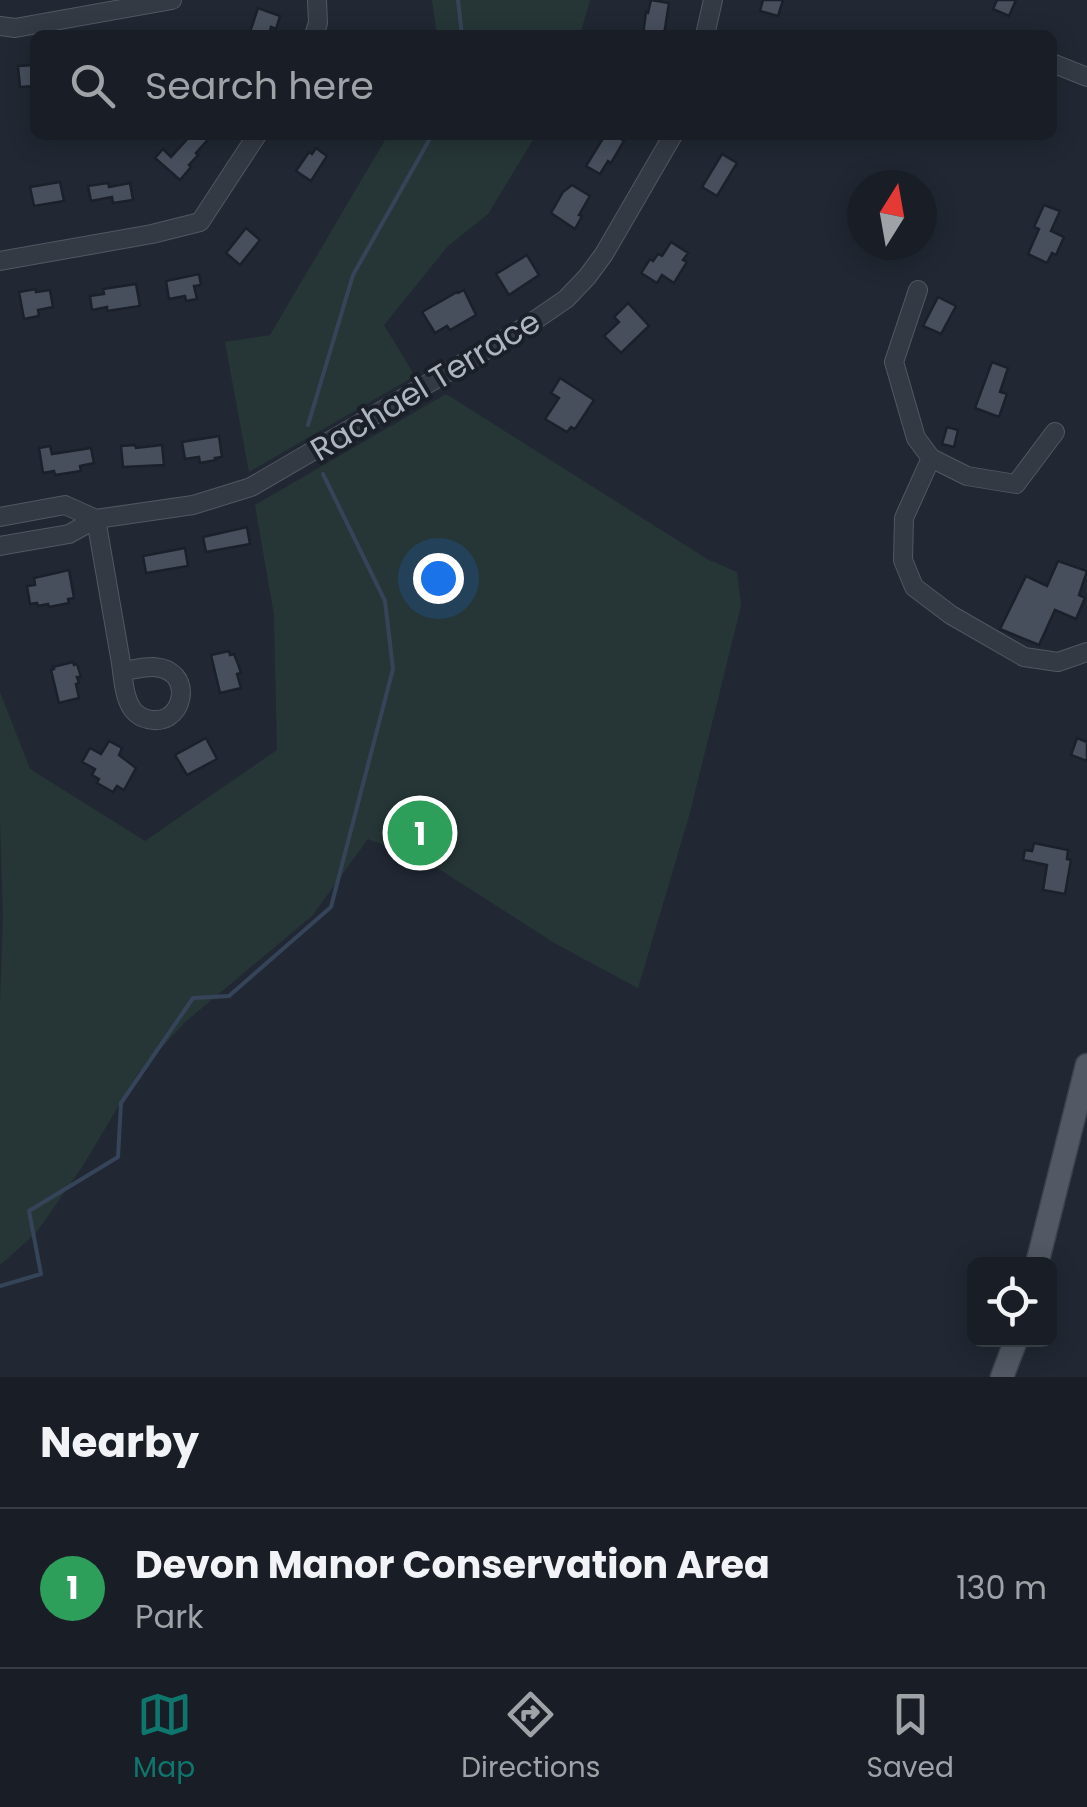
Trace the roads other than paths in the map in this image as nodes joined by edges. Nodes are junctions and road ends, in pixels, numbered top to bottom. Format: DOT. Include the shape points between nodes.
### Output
graph roads {
  1 [pos="172,0"];
  2 [pos="317,0"];
  3 [pos="713,0"];
  4 [pos="0,26"];
  5 [pos="316,30"];
  6 [pos="705,30"];
  7 [pos="1057,66"];
  8 [pos="1087,77"];
  9 [pos="254,140"];
  10 [pos="670,140"];
  11 [pos="0,260"];
  12 [pos="918,290"];
  13 [pos="1055,432"];
  14 [pos="931,458"];
  15 [pos="0,517"];
  16 [pos="96,518"];
  17 [pos="0,546"];
  18 [pos="1087,652"];
  19 [pos="123,672"];
  20 [pos="1087,1065"];
  21 [pos="1039,1257"];
  22 [pos="1013,1347"];
  23 [pos="1002,1377"];
  1 -- 4 [label="street"];
  2 -- 5 [label="street"];
  3 -- 6 [label="street"];
  7 -- 8 [label="street"];
  9 -- 11 [label="street" via="200,222"];
  10 -- 16 [label="street, Rachael Terrace" via="595,267 553,309 251,487 182,507"];
  12 -- 14 [label="street" via="894,362 916,438"];
  13 -- 14 [label="street" via="1016,484 968,476"];
  14 -- 18 [label="street" via="904,518 903,560 914,587 1024,658 1058,662"];
  15 -- 16 [label="street, Rachael Terrace" via="65,505"];
  16 -- 17 [label="street, Rachael Terrace" via="70,534"];
  16 -- 19 [label="street"];
  20 -- 21 [label="main road"];
  22 -- 23 [label="main road"];
}
